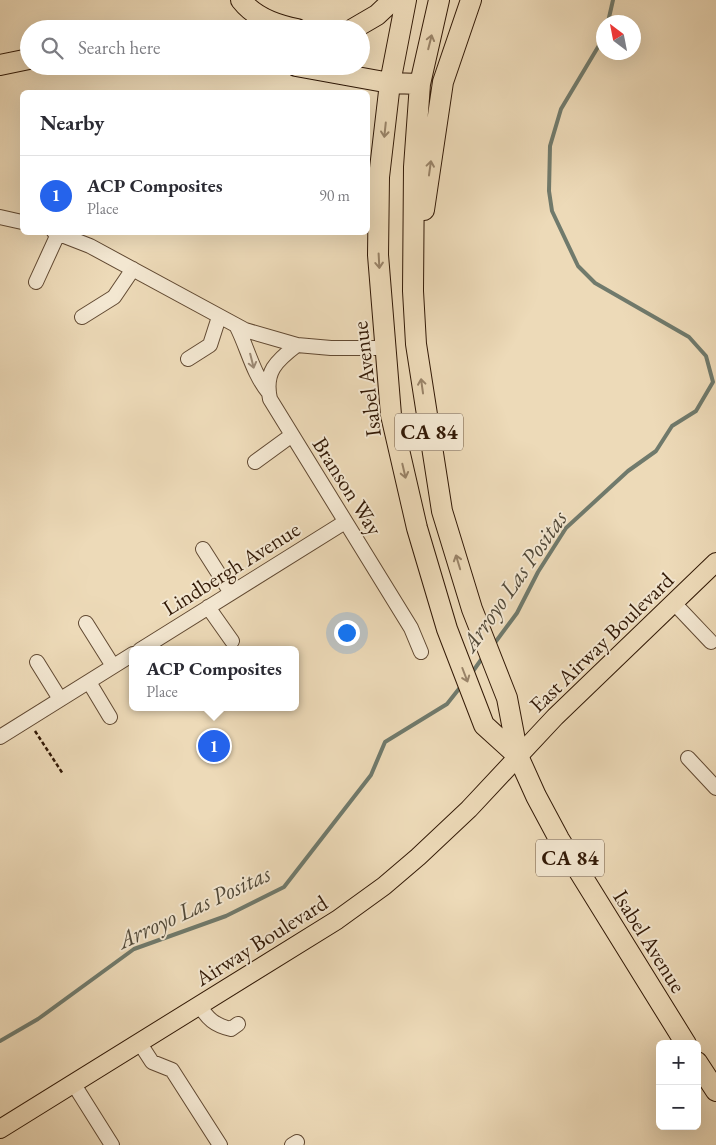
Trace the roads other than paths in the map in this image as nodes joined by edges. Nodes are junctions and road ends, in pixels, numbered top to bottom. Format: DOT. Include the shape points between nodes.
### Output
graph roads {
  1 [pos="241,0"];
  2 [pos="393,0"];
  3 [pos="406,0"];
  4 [pos="439,0"];
  5 [pos="472,0"];
  6 [pos="267,20"];
  7 [pos="368,20"];
  8 [pos="20,61"];
  9 [pos="0,65"];
  10 [pos="346,75"];
  11 [pos="390,83"];
  12 [pos="420,84"];
  13 [pos="0,218"];
  14 [pos="20,222"];
  15 [pos="55,235"];
  16 [pos="61,235"];
  17 [pos="413,250"];
  18 [pos="133,269"];
  19 [pos="36,282"];
  20 [pos="82,317"];
  21 [pos="219,317"];
  22 [pos="237,327"];
  23 [pos="297,345"];
  24 [pos="384,348"];
  25 [pos="188,359"];
  26 [pos="269,393"];
  27 [pos="292,435"];
  28 [pos="255,462"];
  29 [pos="345,522"];
  30 [pos="203,549"];
  31 [pos="716,562"];
  32 [pos="231,593"];
  33 [pos="674,602"];
  34 [pos="208,607"];
  35 [pos="86,623"];
  36 [pos="232,641"];
  37 [pos="711,642"];
  38 [pos="146,646"];
  39 [pos="422,652"];
  40 [pos="129,656"];
  41 [pos="37,662"];
  42 [pos="113,666"];
  43 [pos="89,682"];
  44 [pos="60,699"];
  45 [pos="110,717"];
  46 [pos="0,737"];
  47 [pos="518,756"];
  48 [pos="688,758"];
  49 [pos="716,788"];
  50 [pos="200,1005"];
  51 [pos="238,1024"];
  52 [pos="684,1040"];
  53 [pos="139,1042"];
  54 [pos="701,1068"];
  55 [pos="73,1083"];
  56 [pos="716,1091"];
  57 [pos="0,1128"];
  58 [pos="112,1145"];
  59 [pos="220,1145"];
  1 -- 6 [label="highway" via="257,16"];
  2 -- 7 [label="highway"];
  3 -- 11 [label="highway, Isabel Avenue / CA 84"];
  12 -- 4 [label="highway, Isabel Avenue / CA 84, one-way"];
  17 -- 5 [label="highway, one-way" via="421,235 443,82"];
  8 -- 9 [label="highway"];
  10 -- 11 [label="highway"];
  11 -- 12 [label="highway"];
  11 -- 24 [label="highway, Isabel Avenue / CA 84, one-way" via="380,177 378,255"];
  12 -- 17 [label="highway, Isabel Avenue / CA 84"];
  13 -- 14 [label="street"];
  15 -- 19 [label="street"];
  16 -- 18 [label="street"];
  47 -- 17 [label="highway, Isabel Avenue / CA 84, one-way" via="507,698 472,609 442,511 416,344"];
  18 -- 20 [label="street" via="114,297"];
  18 -- 21 [label="street"];
  21 -- 22 [label="street"];
  21 -- 25 [label="street" via="210,345"];
  22 -- 23 [label="street"];
  22 -- 26 [label="street, Branson Way, one-way" via="254,370"];
  23 -- 24 [label="street"];
  23 -- 26 [label="street" via="280,358 270,374"];
  24 -- 47 [label="highway, Isabel Avenue / CA 84, one-way" via="391,415 417,528 447,629 484,725"];
  26 -- 27 [label="street, Branson Way"];
  27 -- 28 [label="street"];
  27 -- 29 [label="street, Branson Way"];
  29 -- 32 [label="street, Lindbergh Avenue"];
  29 -- 39 [label="street, Branson Way" via="411,628"];
  30 -- 32 [label="street"];
  31 -- 33 [label="main road, East Airway Boulevard"];
  32 -- 34 [label="street, Lindbergh Avenue"];
  33 -- 37 [label="street"];
  33 -- 47 [label="main road, East Airway Boulevard"];
  34 -- 36 [label="street"];
  34 -- 38 [label="street, Lindbergh Avenue"];
  35 -- 42 [label="street"];
  40 -- 42 [label="street"];
  41 -- 44 [label="street"];
  42 -- 43 [label="street"];
  43 -- 44 [label="street"];
  43 -- 45 [label="street"];
  44 -- 46 [label="street"];
  47 -- 50 [label="main road, Airway Boulevard" via="469,809 384,886 337,920"];
  47 -- 52 [label="highway, Isabel Avenue / CA 84" via="559,839"];
  48 -- 49 [label="street"];
  50 -- 51 [label="street" via="207,1018 217,1026 231,1029"];
  50 -- 53 [label="main road, Airway Boulevard"];
  53 -- 55 [label="main road, Airway Boulevard"];
  53 -- 59 [label="street" via="152,1062 172,1070"];
  54 -- 56 [label="highway"];
  55 -- 57 [label="main road, Airway Boulevard"];
  55 -- 58 [label="street"];
}
